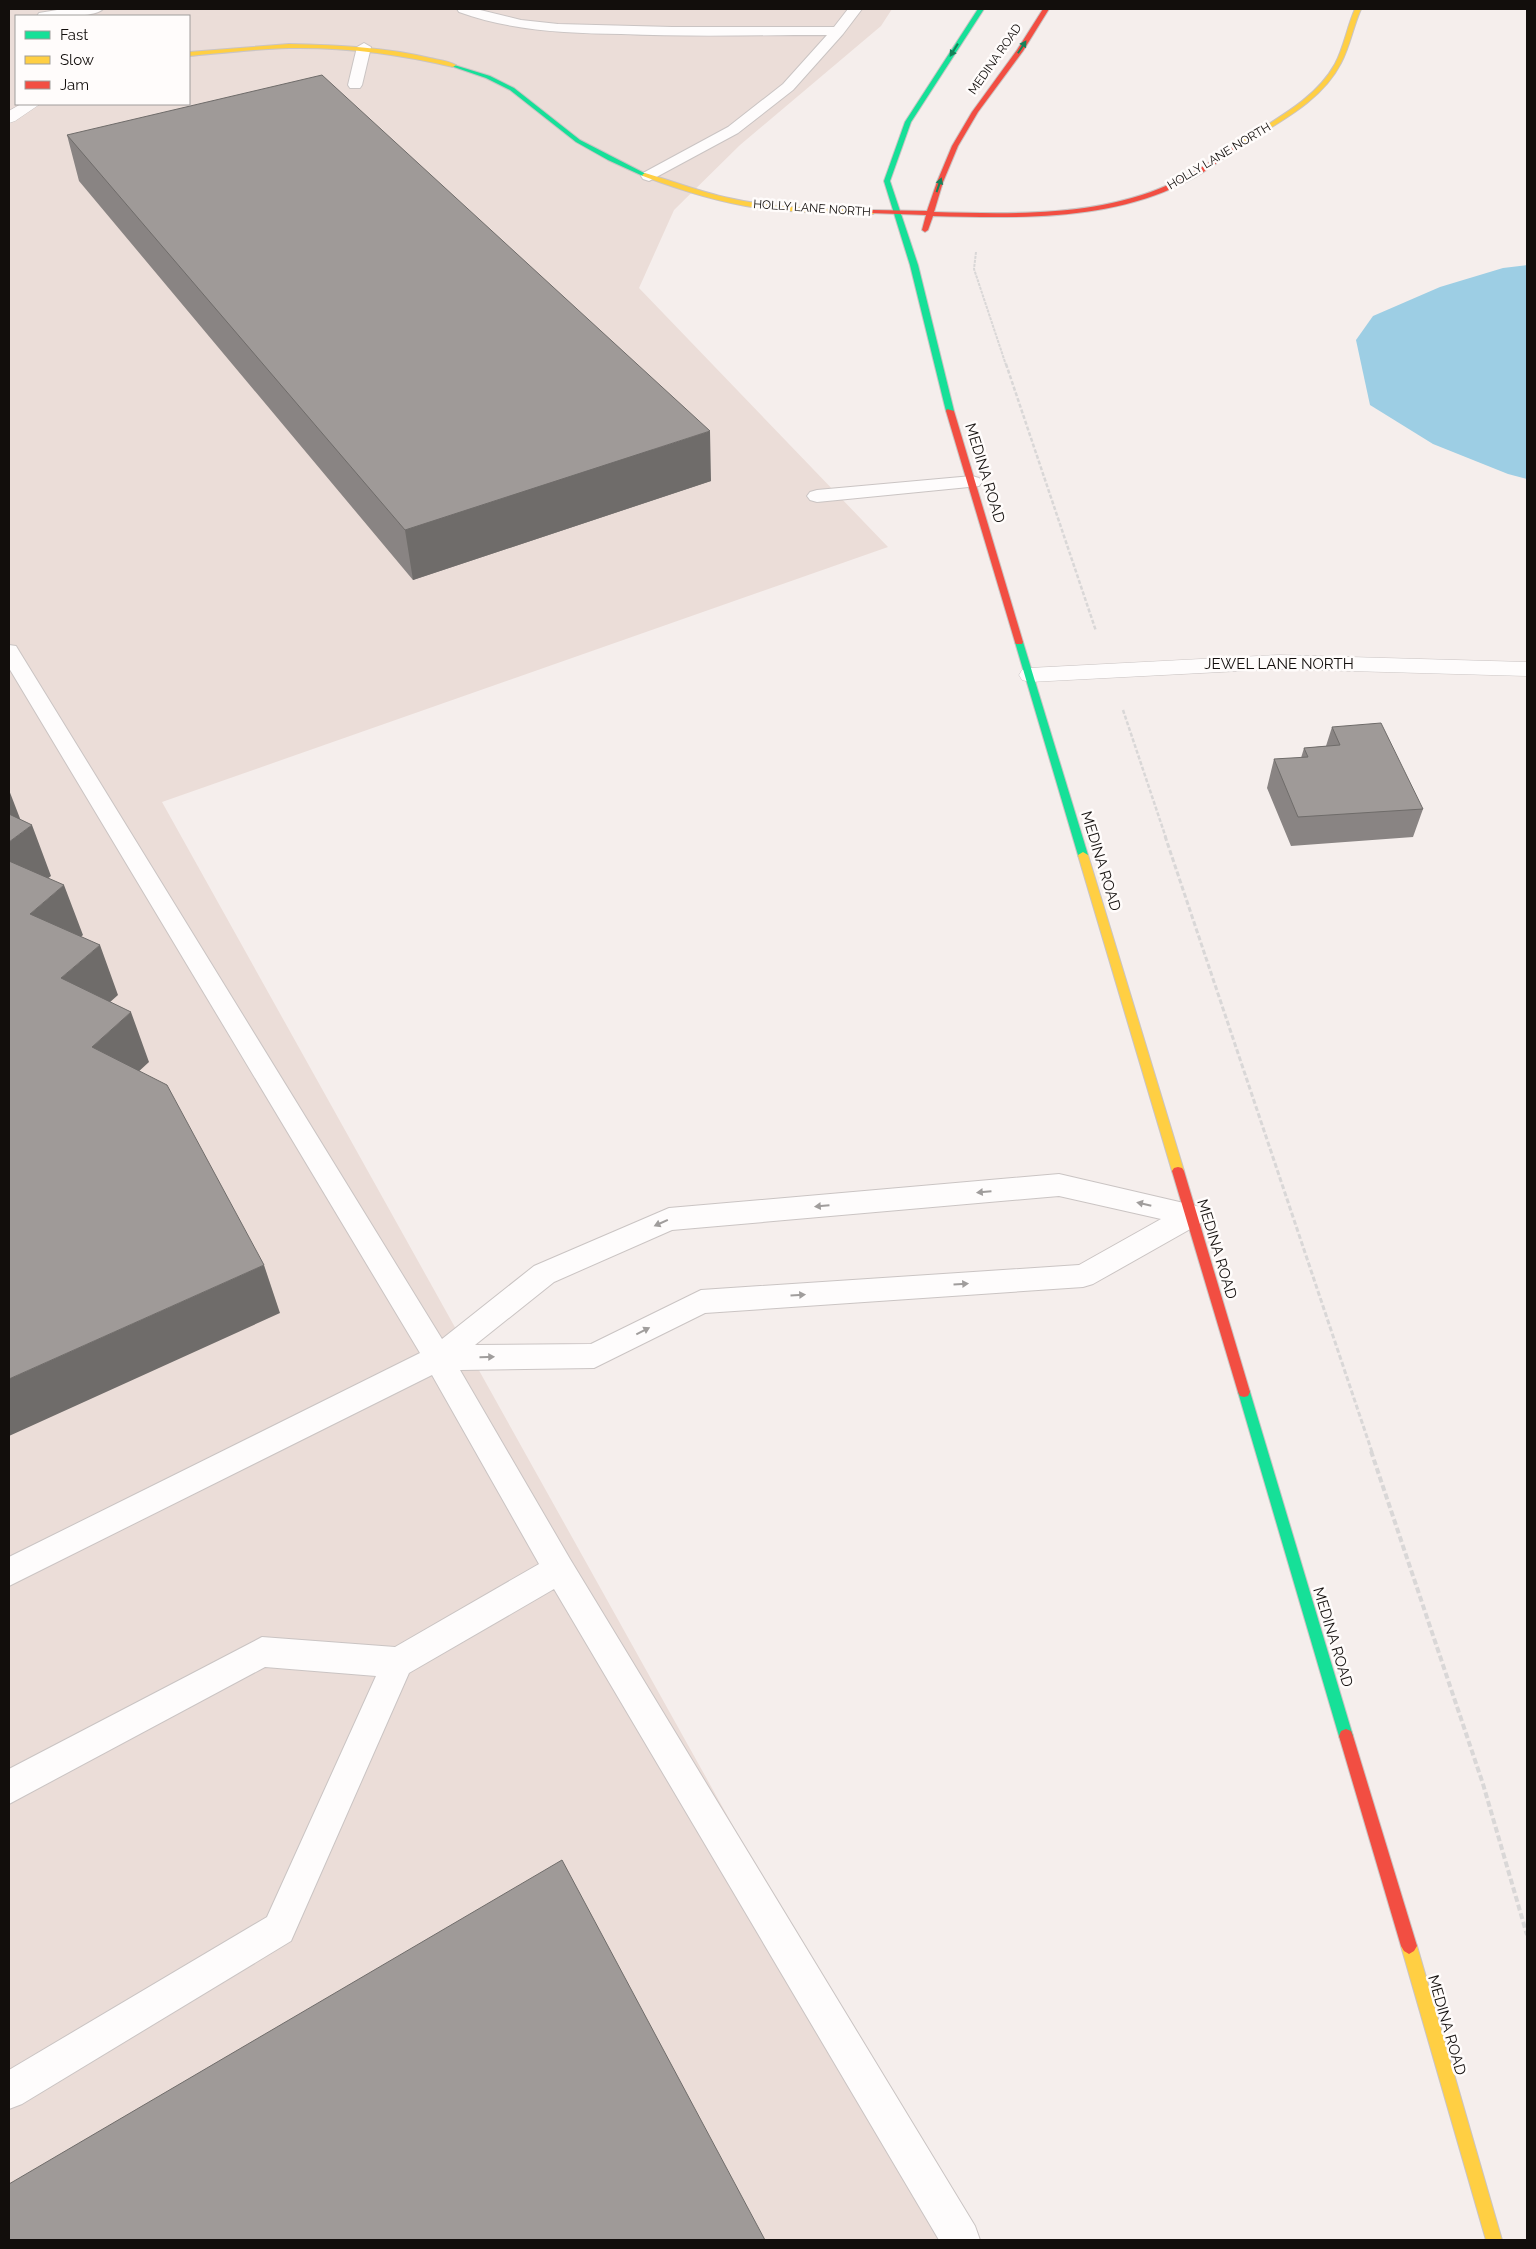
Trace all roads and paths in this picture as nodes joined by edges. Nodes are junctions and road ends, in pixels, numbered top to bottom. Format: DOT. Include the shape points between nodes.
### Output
graph roads {
  1 [pos="96,9"];
  2 [pos="464,9"];
  3 [pos="855,9"];
  4 [pos="980,9"];
  5 [pos="1046,9"];
  6 [pos="1358,9"];
  7 [pos="70,12"];
  8 [pos="50,15"];
  9 [pos="838,31"];
  10 [pos="364,47"];
  11 [pos="190,54"];
  12 [pos="355,85"];
  13 [pos="30,105"];
  14 [pos="9,118"];
  15 [pos="649,176"];
  16 [pos="897,212"];
  17 [pos="930,213"];
  18 [pos="981,213"];
  19 [pos="914,265"];
  20 [pos="972,482"];
  21 [pos="817,496"];
  22 [pos="9,651"];
  23 [pos="1527,669"];
  24 [pos="1109,670"];
  25 [pos="1030,675"];
  26 [pos="1191,1215"];
  27 [pos="438,1358"];
  28 [pos="559,1569"];
  29 [pos="9,1572"];
  30 [pos="398,1662"];
  31 [pos="9,1787"];
  32 [pos="1527,1934"];
  33 [pos="9,2092"];
  34 [pos="961,2240"];
  35 [pos="1494,2240"];
  1 -- 7 [label="lane"];
  2 -- 9 [label="lane" via="490,20 536,28"];
  3 -- 9 [label="lane"];
  4 -- 16 [label="street, MEDINA ROAD, one-way" via="908,122 887,181"];
  17 -- 5 [label="street, MEDINA ROAD, one-way" via="955,146"];
  6 -- 18 [label="street, HOLLY LANE NORTH" via="1336,68 1312,94 1193,174 1162,190 1112,205 1057,212"];
  7 -- 8 [label="lane"];
  9 -- 15 [label="lane" via="788,87 733,130"];
  10 -- 11 [label="street, HOLLY LANE NORTH" via="305,44 242,46"];
  10 -- 12 [label="lane"];
  10 -- 15 [label="street, HOLLY LANE NORTH" via="420,56 471,70 511,88 576,138"];
  13 -- 14 [label="street"];
  15 -- 16 [label="street, HOLLY LANE NORTH" via="707,195 752,205"];
  16 -- 17 [label="street, HOLLY LANE NORTH"];
  16 -- 19 [label="street, MEDINA ROAD"];
  17 -- 18 [label="street, HOLLY LANE NORTH"];
  17 -- 19 [label="street, MEDINA ROAD"];
  18 -- 24 [label="path" via="974,269"];
  19 -- 20 [label="street, MEDINA ROAD" via="940,376"];
  20 -- 21 [label="lane"];
  20 -- 25 [label="street, MEDINA ROAD"];
  22 -- 27 [label="lane"];
  23 -- 24 [label="street, JEWEL LANE NORTH" via="1279,662"];
  24 -- 25 [label="street, JEWEL LANE NORTH"];
  24 -- 32 [label="path" via="1483,1784"];
  25 -- 26 [label="street, MEDINA ROAD"];
  27 -- 26 [label="lane, one-way" via="594,1356 701,1302 1082,1276"];
  26 -- 27 [label="lane, one-way" via="1058,1185 670,1219 544,1274"];
  26 -- 35 [label="street, MEDINA ROAD"];
  27 -- 28 [label="lane"];
  27 -- 29 [label="lane"];
  28 -- 30 [label="lane"];
  28 -- 34 [label="lane"];
  30 -- 31 [label="lane" via="262,1652"];
  30 -- 33 [label="lane" via="279,1929"];
}
